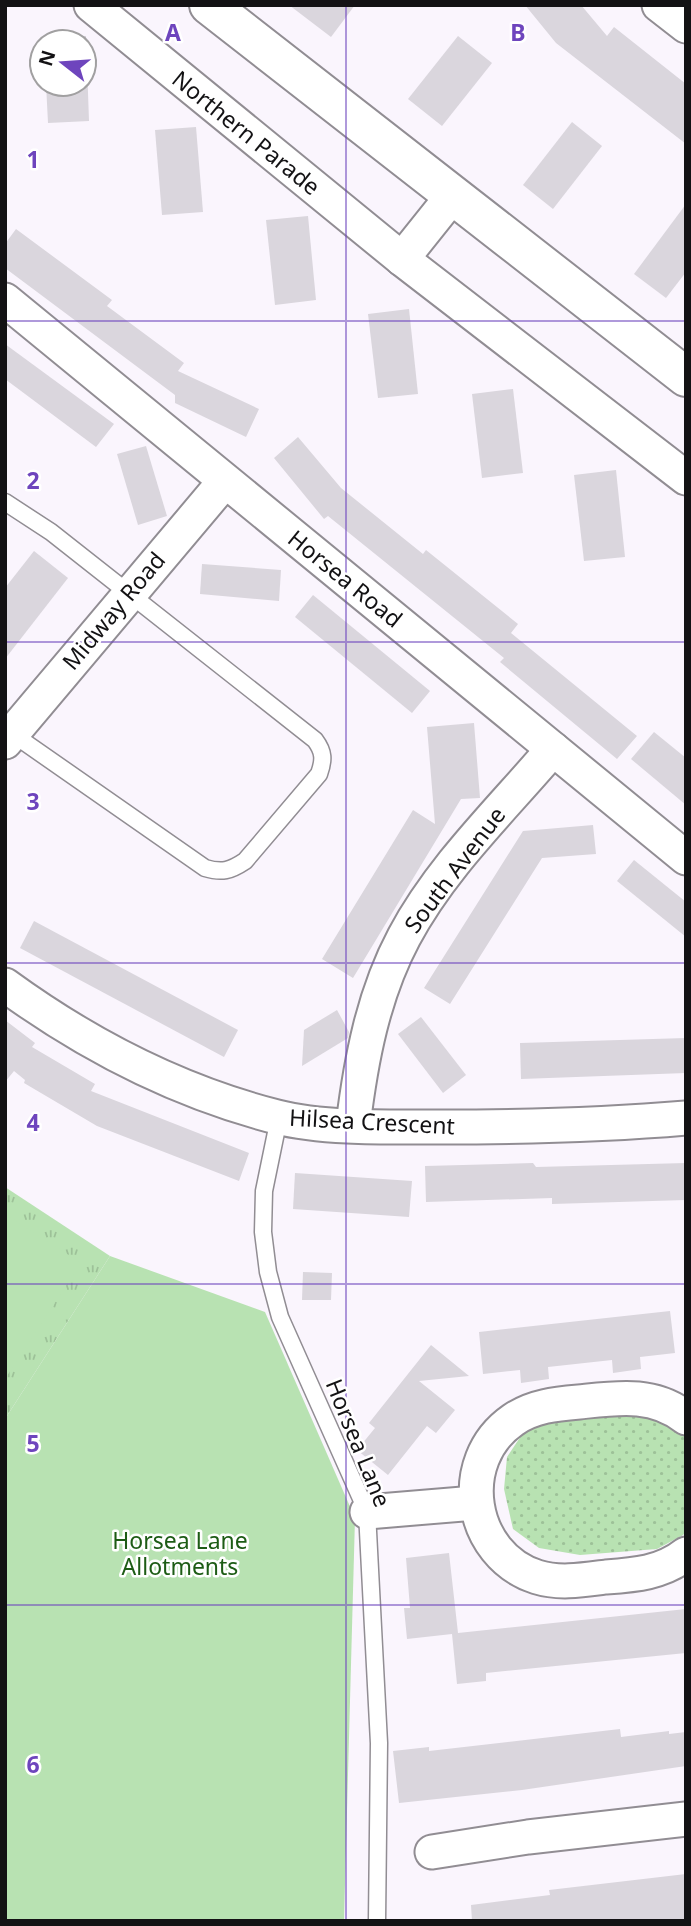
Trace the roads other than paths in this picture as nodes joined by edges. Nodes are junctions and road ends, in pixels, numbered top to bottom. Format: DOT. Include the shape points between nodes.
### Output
graph roads {
  1 [pos="91,5"];
  2 [pos="659,5"];
  3 [pos="215,7"];
  4 [pos="686,26"];
  5 [pos="454,194"];
  6 [pos="402,259"];
  7 [pos="5,300"];
  8 [pos="686,377"];
  9 [pos="686,478"];
  10 [pos="225,481"];
  11 [pos="5,502"];
  12 [pos="127,595"];
  13 [pos="7,735"];
  14 [pos="553,749"];
  15 [pos="686,858"];
  16 [pos="5,985"];
  17 [pos="279,1118"];
  18 [pos="686,1118"];
  19 [pos="353,1125"];
  20 [pos="686,1418"];
  21 [pos="475,1503"];
  22 [pos="367,1512"];
  23 [pos="686,1554"];
  24 [pos="686,1819"];
  25 [pos="432,1852"];
  26 [pos="377,1921"];
  1 -- 6 [label="street, Northern Parade"];
  2 -- 4 [label="street"];
  3 -- 5 [label="main road"];
  5 -- 6 [label="street"];
  5 -- 8 [label="main road"];
  6 -- 9 [label="street, Northern Parade"];
  7 -- 10 [label="street, Horsea Road"];
  10 -- 12 [label="street, Midway Road"];
  10 -- 14 [label="street, Horsea Road"];
  11 -- 12 [label="lane" via="51,532"];
  12 -- 13 [label="street, Midway Road"];
  12 -- 13 [label="lane" via="315,740 322,749 319,774 245,860 218,872"];
  14 -- 15 [label="street, Horsea Road"];
  14 -- 19 [label="street, South Avenue" via="458,859 404,936 370,1024"];
  16 -- 17 [label="street, Hilsea Crescent" via="70,1030 118,1055"];
  17 -- 19 [label="street, Hilsea Crescent"];
  17 -- 22 [label="lane, Horsea Lane" via="264,1191 268,1272 280,1317"];
  18 -- 19 [label="street, Hilsea Crescent" via="512,1127"];
  20 -- 21 [label="street" via="661,1403 631,1398 535,1409 513,1420 486,1450"];
  21 -- 22 [label="street"];
  21 -- 23 [label="street" via="486,1535 502,1556 524,1571 550,1580 654,1571"];
  22 -- 26 [label="lane, Horsea Lane" via="379,1756"];
  24 -- 25 [label="street"];
}
